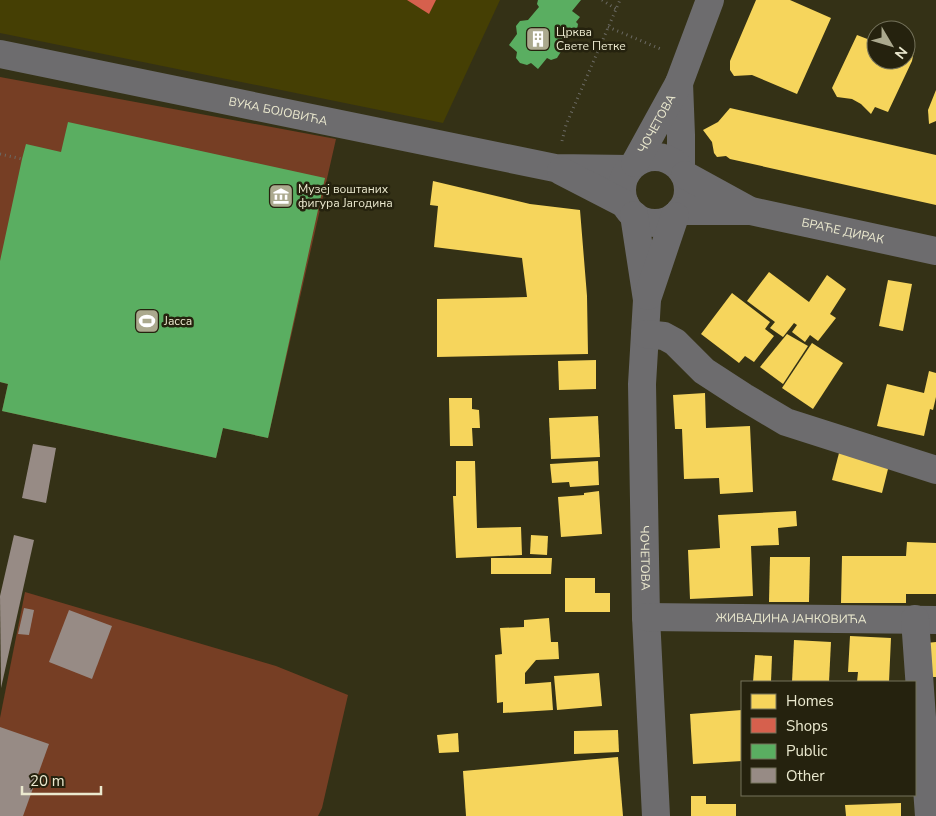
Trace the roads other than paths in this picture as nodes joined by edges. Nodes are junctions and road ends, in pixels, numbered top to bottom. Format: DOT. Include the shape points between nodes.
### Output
graph roads {
  1 [pos="710,0"];
  2 [pos="0,54"];
  3 [pos="683,71"];
  4 [pos="632,166"];
  5 [pos="555,168"];
  6 [pos="682,172"];
  7 [pos="629,209"];
  8 [pos="751,211"];
  9 [pos="678,213"];
  10 [pos="936,251"];
  11 [pos="647,300"];
  12 [pos="645,334"];
  13 [pos="936,470"];
  14 [pos="646,617"];
  15 [pos="926,620"];
  16 [pos="656,816"];
  17 [pos="929,816"];
  1 -- 3 [label="street, ЧОЧЕТОВА"];
  2 -- 5 [label="street, ВУКА БОЈОВИЋА"];
  3 -- 4 [label="street, ЧОЧЕТОВА"];
  3 -- 6 [label="street, ЧОЧЕТОВА"];
  4 -- 5 [label="street, ВУКА БОЈОВИЋА"];
  4 -- 6 [label="street, ЧОЧЕТОВА" via="642,159 659,157 675,163"];
  4 -- 7 [label="street, ЧОЧЕТОВА" via="625,175 622,189"];
  5 -- 7 [label="street, ВУКА БОЈОВИЋА"];
  6 -- 8 [label="street, БРАЋЕ ДИРАК"];
  6 -- 9 [label="street, ЧОЧЕТОВА" via="687,183 687,197"];
  7 -- 9 [label="street" via="640,220 654,223"];
  7 -- 11 [label="street, ЧОЧЕТОВА"];
  8 -- 9 [label="street, БРАЋЕ ДИРАК"];
  8 -- 10 [label="street, БРАЋЕ ДИРАК"];
  9 -- 11 [label="street, ЧОЧЕТОВА"];
  11 -- 12 [label="street, ЧОЧЕТОВА"];
  12 -- 13 [label="street" via="664,336 675,342 704,371 786,422"];
  12 -- 14 [label="street, ЧОЧЕТОВА" via="642,384"];
  14 -- 15 [label="street, ЖИВАДИНА ЈАНКОВИЋА"];
  14 -- 16 [label="street, ЧОЧЕТОВА"];
  15 -- 17 [label="street"];
}
